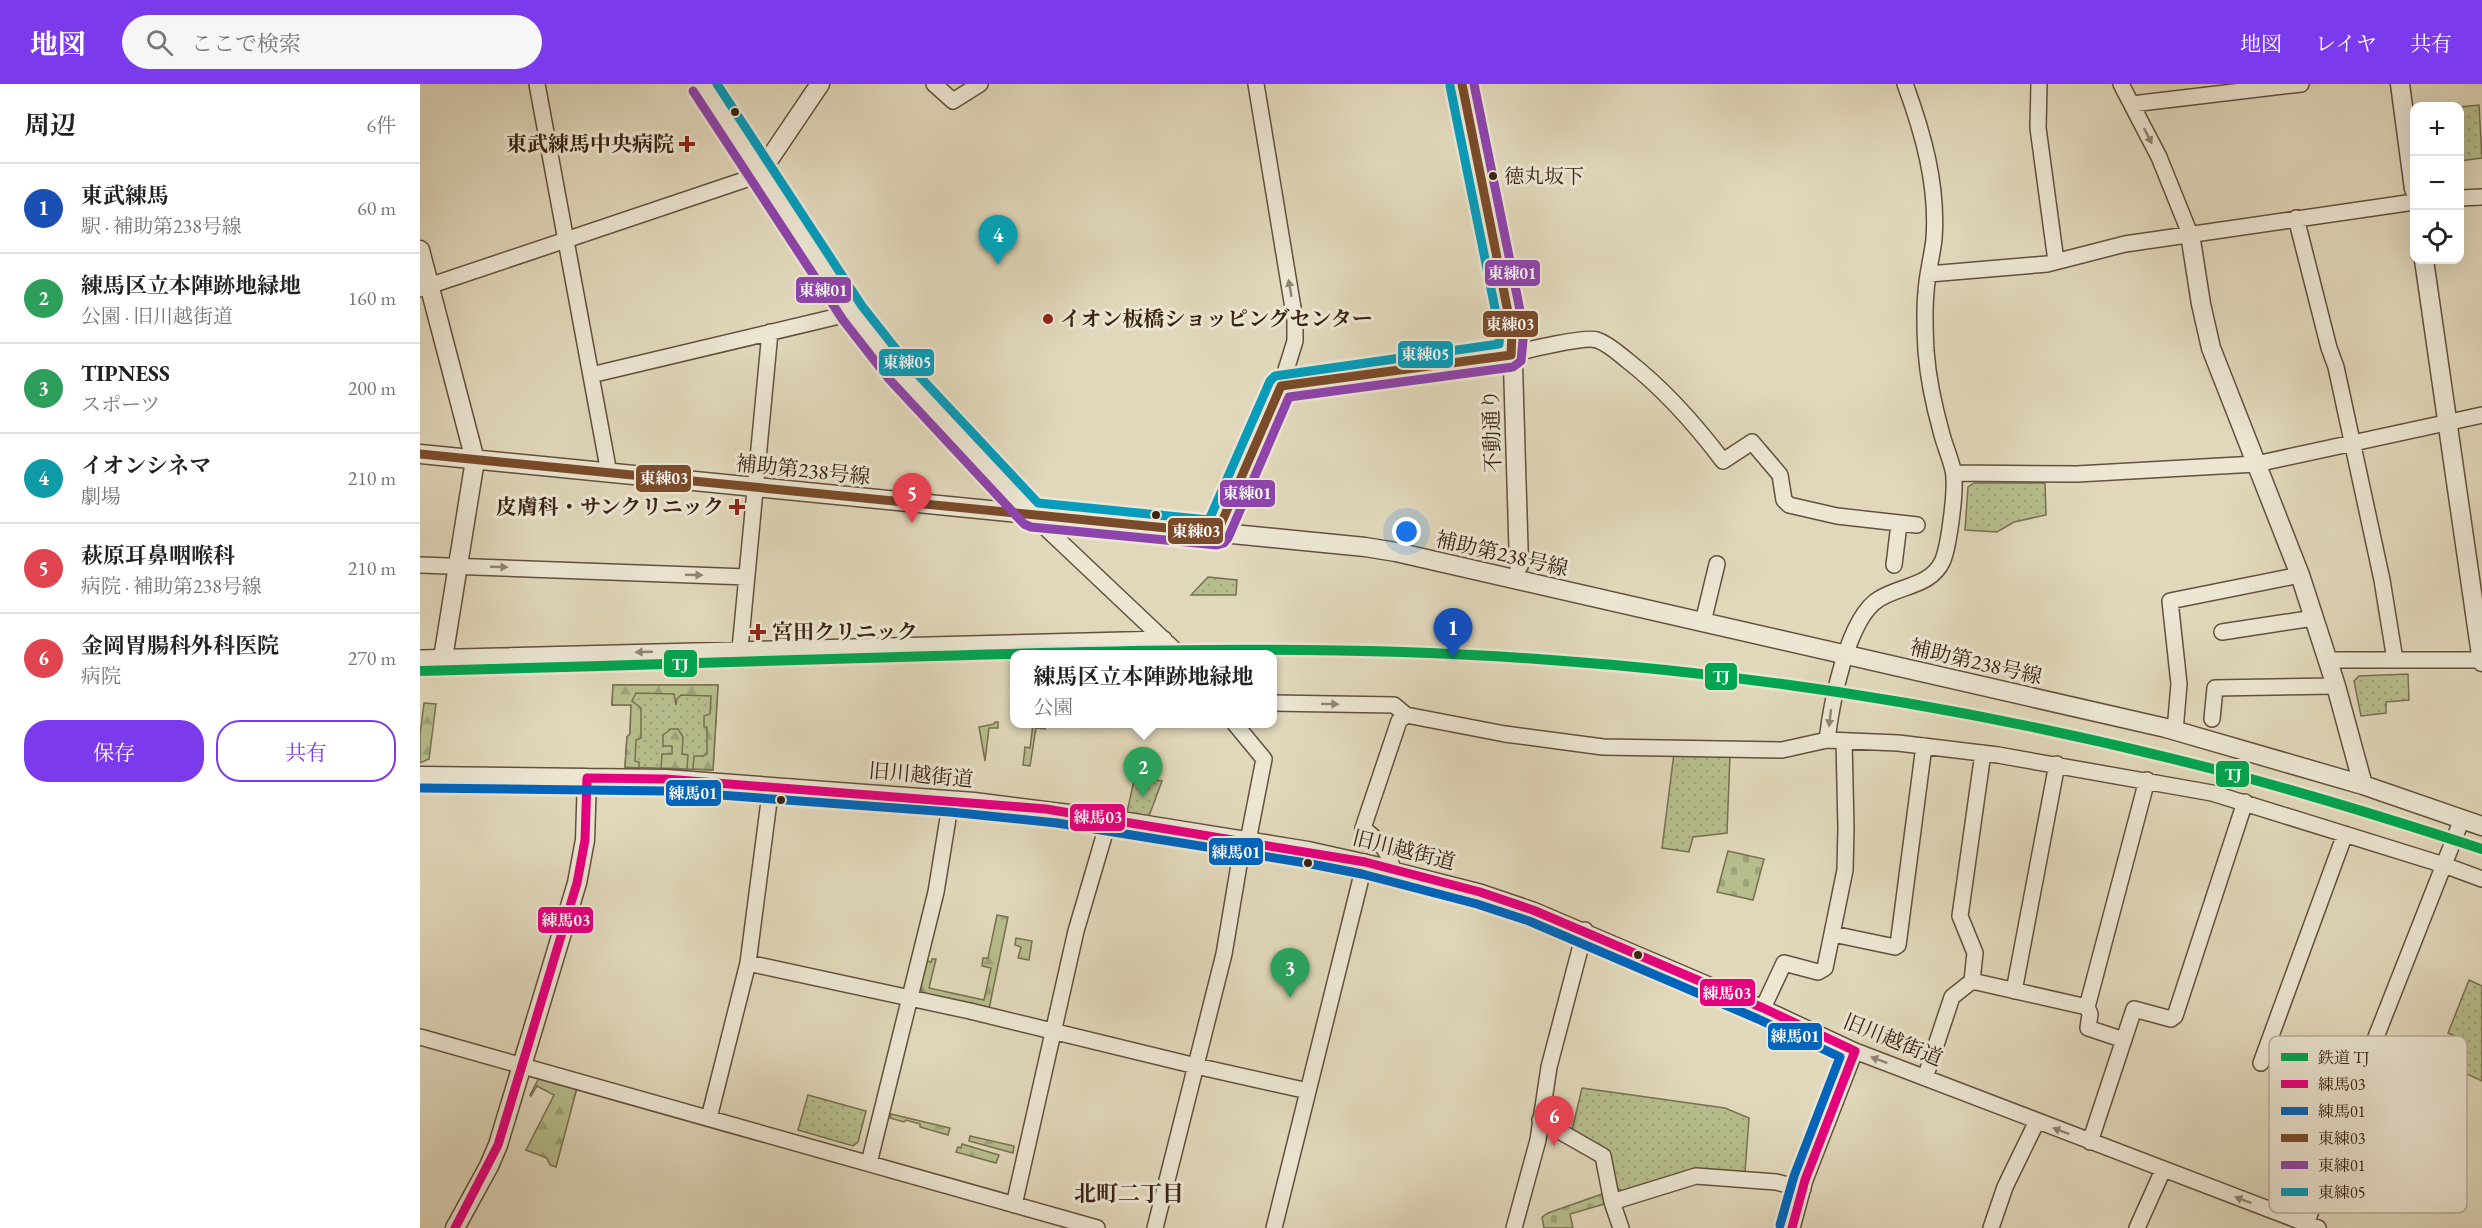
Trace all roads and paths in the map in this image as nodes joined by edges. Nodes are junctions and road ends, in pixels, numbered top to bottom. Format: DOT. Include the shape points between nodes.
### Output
graph roads {
  1 [pos="537,84"];
  2 [pos="703,84"];
  3 [pos="820,84"];
  4 [pos="934,84"];
  5 [pos="980,84"];
  6 [pos="1256,84"];
  7 [pos="1462,84"];
  8 [pos="1905,84"];
  9 [pos="2039,84"];
  10 [pos="2121,84"];
  11 [pos="2301,84"];
  12 [pos="2400,84"];
  13 [pos="2132,104"];
  14 [pos="2410,156"];
  15 [pos="759,172"];
  16 [pos="2482,197"];
  17 [pos="2464,198"];
  18 [pos="2410,203"];
  19 [pos="2296,218"];
  20 [pos="2190,234"];
  21 [pos="566,239"];
  22 [pos="420,250"];
  23 [pos="2056,261"];
  24 [pos="2425,264"];
  25 [pos="1929,274"];
  26 [pos="425,288"];
  27 [pos="852,313"];
  28 [pos="770,332"];
  29 [pos="1511,355"];
  30 [pos="591,375"];
  31 [pos="1281,386"];
  32 [pos="2482,415"];
  33 [pos="2448,422"];
  34 [pos="2353,443"];
  35 [pos="420,454"];
  36 [pos="475,460"];
  37 [pos="2256,464"];
  38 [pos="1954,472"];
  39 [pos="609,473"];
  40 [pos="755,488"];
  41 [pos="1032,515"];
  42 [pos="1899,524"];
  43 [pos="1917,525"];
  44 [pos="1217,533"];
  45 [pos="1717,564"];
  46 [pos="420,565"];
  47 [pos="1519,565"];
  48 [pos="1894,565"];
  49 [pos="458,566"];
  50 [pos="2300,575"];
  51 [pos="2476,577"];
  52 [pos="747,578"];
  53 [pos="2314,618"];
  54 [pos="1703,622"];
  55 [pos="2222,632"];
  56 [pos="1164,639"];
  57 [pos="740,649"];
  58 [pos="1175,650"];
  59 [pos="1846,655"];
  60 [pos="420,658"];
  61 [pos="443,658"];
  62 [pos="2328,660"];
  63 [pos="2395,660"];
  64 [pos="2482,661"];
  65 [pos="2337,686"];
  66 [pos="1277,703"];
  67 [pos="1406,715"];
  68 [pos="2212,718"];
  69 [pos="1239,728"];
  70 [pos="2175,731"];
  71 [pos="1827,740"];
  72 [pos="1844,741"];
  73 [pos="1924,746"];
  74 [pos="1983,753"];
  75 [pos="2057,764"];
  76 [pos="420,776"];
  77 [pos="587,778"];
  78 [pos="2146,780"];
  79 [pos="2363,785"];
  80 [pos="771,786"];
  81 [pos="951,800"];
  82 [pos="2245,802"];
  83 [pos="1109,819"];
  84 [pos="2476,820"];
  85 [pos="2345,834"];
  86 [pos="1245,841"];
  87 [pos="1365,862"];
  88 [pos="2444,865"];
  89 [pos="1393,870"];
  90 [pos="2482,879"];
  91 [pos="1585,930"];
  92 [pos="1833,934"];
  93 [pos="748,963"];
  94 [pos="1972,981"];
  95 [pos="2014,991"];
  96 [pos="910,998"];
  97 [pos="2087,1007"];
  98 [pos="1763,1008"];
  99 [pos="1053,1031"];
  100 [pos="2271,1036"];
  101 [pos="2376,1036"];
  102 [pos="420,1037"];
  103 [pos="2124,1040"];
  104 [pos="2269,1041"];
  105 [pos="1855,1051"];
  106 [pos="2261,1063"];
  107 [pos="520,1066"];
  108 [pos="1196,1066"];
  109 [pos="1924,1078"];
  110 [pos="1308,1091"];
  111 [pos="709,1118"];
  112 [pos="1540,1120"];
  113 [pos="2037,1121"];
  114 [pos="2090,1142"];
  115 [pos="868,1163"];
  116 [pos="2163,1170"];
  117 [pos="1803,1189"];
  118 [pos="1612,1202"];
  119 [pos="1014,1204"];
  120 [pos="2269,1210"];
  121 [pos="2277,1213"];
  122 [pos="2312,1226"];
  123 [pos="455,1228"];
  124 [pos="1097,1228"];
  125 [pos="1155,1228"];
  126 [pos="1274,1228"];
  127 [pos="1514,1228"];
  128 [pos="1621,1228"];
  129 [pos="1792,1228"];
  130 [pos="1991,1228"];
  131 [pos="2137,1228"];
  1 -- 21 [label="street"];
  2 -- 15 [label="street"];
  3 -- 15 [label="street"];
  4 -- 5 [label="street" via="953,101"];
  31 -- 6 [label="street, one-way" via="1295,341 1295,320"];
  7 -- 29 [label="street, 不動通り" via="1512,332"];
  8 -- 25 [label="street" via="1925,142 1934,209"];
  9 -- 23 [label="street" via="2038,128"];
  10 -- 13 [label="street"];
  11 -- 13 [label="street"];
  12 -- 14 [label="street"];
  13 -- 20 [label="street, one-way" via="2159,157"];
  15 -- 21 [label="street"];
  15 -- 27 [label="street"];
  16 -- 17 [label="street"];
  18 -- 19 [label="street"];
  19 -- 20 [label="street"];
  19 -- 34 [label="street"];
  20 -- 23 [label="street"];
  20 -- 37 [label="street" via="2211,348"];
  21 -- 26 [label="street"];
  21 -- 30 [label="street"];
  22 -- 26 [label="street"];
  23 -- 25 [label="street"];
  24 -- 33 [label="street"];
  25 -- 38 [label="street" via="1926,354 1939,422"];
  26 -- 36 [label="street"];
  27 -- 28 [label="street"];
  27 -- 41 [label="street" via="898,371"];
  28 -- 30 [label="street"];
  28 -- 40 [label="street"];
  29 -- 31 [label="street"];
  29 -- 42 [label="street" via="1596,339 1666,393 1723,461 1752,441 1780,475 1784,500 1789,505"];
  29 -- 47 [label="street, 不動通り"];
  30 -- 39 [label="street"];
  31 -- 44 [label="street"];
  32 -- 33 [label="street"];
  33 -- 34 [label="street"];
  33 -- 51 [label="street"];
  34 -- 37 [label="street"];
  34 -- 63 [label="street"];
  35 -- 36 [label="street, 補助第238号線"];
  36 -- 39 [label="street, 補助第238号線"];
  36 -- 49 [label="street"];
  37 -- 38 [label="street" via="2077,474"];
  37 -- 50 [label="street"];
  38 -- 59 [label="street" via="1950,526 1942,560 1930,577 1879,599 1868,609"];
  39 -- 40 [label="street, 補助第238号線"];
  40 -- 41 [label="street, 補助第238号線"];
  40 -- 52 [label="street"];
  41 -- 44 [label="street, 補助第238号線"];
  41 -- 56 [label="street"];
  42 -- 43 [label="street"];
  42 -- 48 [label="street"];
  44 -- 54 [label="street, 補助第238号線" via="1365,547"];
  45 -- 54 [label="street"];
  46 -- 49 [label="street"];
  49 -- 52 [label="street, one-way"];
  49 -- 61 [label="street"];
  50 -- 53 [label="street"];
  50 -- 70 [label="street" via="2170,601 2179,684"];
  51 -- 64 [label="street"];
  52 -- 57 [label="street"];
  53 -- 55 [label="street"];
  53 -- 62 [label="street"];
  54 -- 59 [label="street, 補助第238号線"];
  56 -- 57 [label="street"];
  56 -- 58 [label="street"];
  57 -- 61 [label="street, one-way"];
  59 -- 70 [label="street, 補助第238号線"];
  59 -- 71 [label="street, one-way" via="1834,691"];
  60 -- 61 [label="street"];
  62 -- 63 [label="street"];
  62 -- 65 [label="street"];
  63 -- 64 [label="street"];
  65 -- 68 [label="street" via="2215,688"];
  65 -- 79 [label="street"];
  66 -- 67 [label="street, one-way" via="1394,705"];
  67 -- 71 [label="street" via="1603,747 1782,750"];
  67 -- 89 [label="street" via="1399,721 1362,828 1381,843"];
  69 -- 86 [label="street" via="1264,759"];
  70 -- 79 [label="street, 補助第238号線"];
  71 -- 72 [label="street"];
  72 -- 73 [label="street"];
  72 -- 92 [label="street" via="1845,870"];
  73 -- 74 [label="street"];
  73 -- 92 [label="street" via="1898,945"];
  74 -- 75 [label="street"];
  74 -- 94 [label="street" via="1960,916 1976,953"];
  75 -- 78 [label="street"];
  75 -- 95 [label="street"];
  76 -- 77 [label="street, 旧川越街道"];
  77 -- 80 [label="street, 旧川越街道"];
  77 -- 107 [label="street" via="580,870"];
  78 -- 82 [label="street"];
  78 -- 97 [label="street"];
  79 -- 84 [label="street, 補助第238号線"];
  80 -- 81 [label="street, 旧川越街道"];
  80 -- 93 [label="street"];
  81 -- 83 [label="street, 旧川越街道"];
  81 -- 96 [label="street" via="936,892"];
  82 -- 85 [label="street"];
  82 -- 103 [label="street" via="2175,1017 2134,1009"];
  83 -- 86 [label="street, 旧川越街道"];
  83 -- 99 [label="street" via="1076,931"];
  84 -- 88 [label="street"];
  85 -- 88 [label="street"];
  85 -- 100 [label="street"];
  86 -- 87 [label="street, 旧川越街道"];
  86 -- 108 [label="street" via="1224,954"];
  87 -- 89 [label="street, 旧川越街道"];
  87 -- 110 [label="street"];
  88 -- 90 [label="street"];
  88 -- 101 [label="street"];
  89 -- 91 [label="street, 旧川越街道" via="1483,893"];
  91 -- 98 [label="street, 旧川越街道"];
  91 -- 112 [label="street" via="1549,1067"];
  92 -- 98 [label="street" via="1823,970 1816,972 1784,963"];
  93 -- 96 [label="street"];
  93 -- 111 [label="street"];
  94 -- 95 [label="street"];
  94 -- 109 [label="street" via="1952,997"];
  95 -- 97 [label="street"];
  96 -- 99 [label="street"];
  96 -- 115 [label="street"];
  97 -- 103 [label="street" via="2088,1028"];
  98 -- 105 [label="street, 旧川越街道"];
  99 -- 108 [label="street"];
  99 -- 119 [label="street"];
  102 -- 107 [label="street"];
  103 -- 114 [label="street"];
  104 -- 106 [label="street"];
  109 -- 105 [label="street, 旧川越街道, one-way"];
  105 -- 117 [label="street"];
  107 -- 111 [label="street"];
  107 -- 123 [label="street" via="494,1156"];
  108 -- 110 [label="street"];
  108 -- 125 [label="street"];
  109 -- 113 [label="street, 旧川越街道"];
  110 -- 126 [label="street"];
  111 -- 115 [label="street"];
  112 -- 118 [label="street" via="1603,1156"];
  112 -- 127 [label="street"];
  114 -- 113 [label="street, 旧川越街道, one-way"];
  113 -- 130 [label="street" via="2005,1187"];
  114 -- 116 [label="street, 旧川越街道"];
  115 -- 119 [label="street"];
  120 -- 116 [label="street, 旧川越街道, one-way"];
  116 -- 131 [label="street"];
  117 -- 118 [label="street" via="1776,1182 1696,1176"];
  117 -- 129 [label="street"];
  118 -- 128 [label="street"];
  119 -- 124 [label="street"];
  122 -- 121 [label="street, 旧川越街道, one-way"];
}
